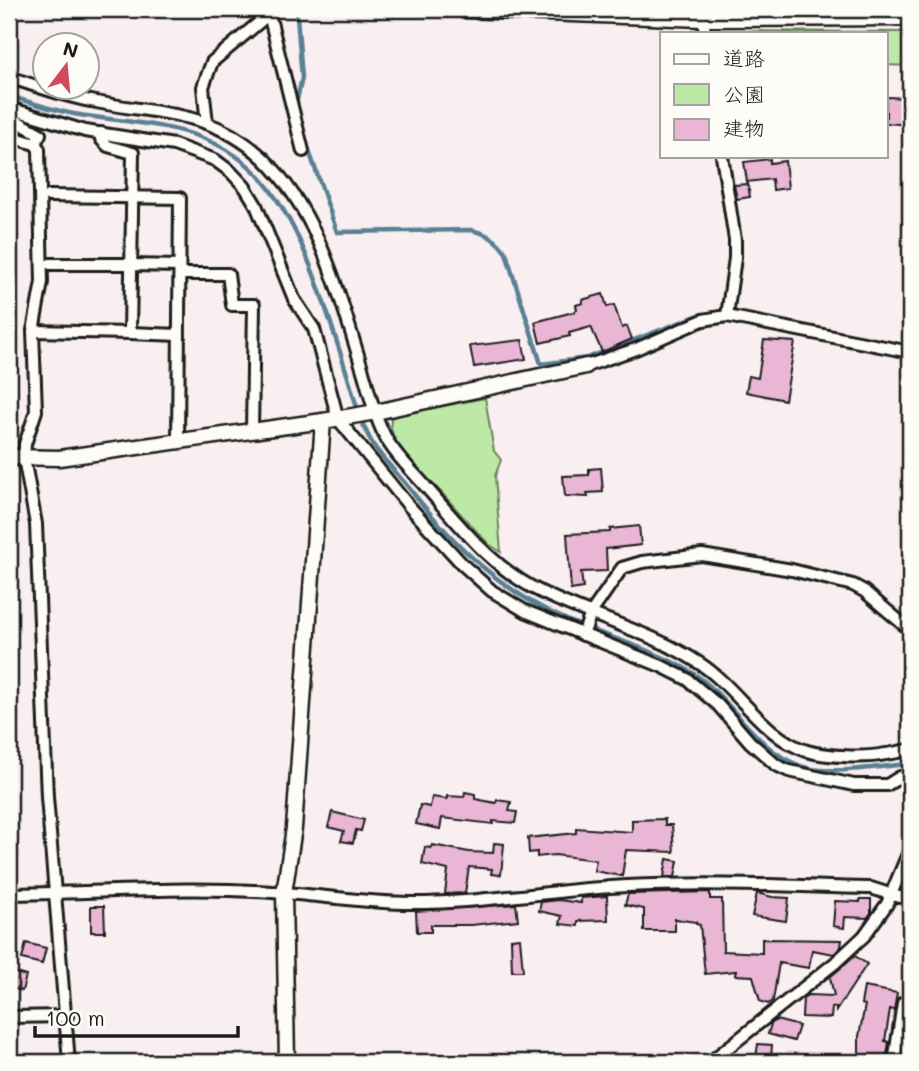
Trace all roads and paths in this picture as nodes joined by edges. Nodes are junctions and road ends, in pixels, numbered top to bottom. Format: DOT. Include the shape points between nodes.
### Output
graph roads {
  1 [pos="464,9"];
  2 [pos="269,11"];
  3 [pos="910,18"];
  4 [pos="703,20"];
  5 [pos="9,77"];
  6 [pos="9,108"];
  7 [pos="9,117"];
  8 [pos="207,123"];
  9 [pos="101,133"];
  10 [pos="9,135"];
  11 [pos="37,141"];
  12 [pos="303,151"];
  13 [pos="722,158"];
  14 [pos="49,196"];
  15 [pos="133,197"];
  16 [pos="50,264"];
  17 [pos="131,264"];
  18 [pos="179,270"];
  19 [pos="727,316"];
  20 [pos="37,331"];
  21 [pos="130,333"];
  22 [pos="179,335"];
  23 [pos="910,352"];
  24 [pos="586,366"];
  25 [pos="372,413"];
  26 [pos="344,418"];
  27 [pos="323,421"];
  28 [pos="252,431"];
  29 [pos="178,442"];
  30 [pos="16,458"];
  31 [pos="587,625"];
  32 [pos="910,630"];
  33 [pos="910,750"];
  34 [pos="910,776"];
  35 [pos="910,849"];
  36 [pos="54,893"];
  37 [pos="284,893"];
  38 [pos="9,894"];
  39 [pos="891,894"];
  40 [pos="910,897"];
  41 [pos="903,1003"];
  42 [pos="66,1016"];
  43 [pos="9,1017"];
  44 [pos="69,1062"];
  45 [pos="286,1062"];
  46 [pos="710,1062"];
  47 [pos="894,1062"];
  1 -- 4 [label="main road"];
  2 -- 8 [label="street" via="212,62 204,87"];
  2 -- 12 [label="street"];
  3 -- 4 [label="main road"];
  5 -- 8 [label="street" via="93,102 164,111"];
  6 -- 9 [label="street"];
  7 -- 11 [label="street" via="40,134"];
  8 -- 25 [label="street" via="261,156 304,214 337,289"];
  9 -- 15 [label="street" via="108,146 133,153"];
  9 -- 26 [label="street" via="196,151 215,160 244,187 256,205 294,299 314,330"];
  10 -- 11 [label="street"];
  11 -- 20 [label="street" via="41,282"];
  13 -- 19 [label="street" via="735,240"];
  14 -- 15 [label="street"];
  15 -- 17 [label="street"];
  15 -- 18 [label="street" via="180,198"];
  16 -- 17 [label="street"];
  17 -- 18 [label="street"];
  17 -- 21 [label="street"];
  18 -- 22 [label="street"];
  18 -- 28 [label="street" via="228,274 232,305 254,305"];
  19 -- 23 [label="street"];
  19 -- 24 [label="street" via="704,320"];
  20 -- 21 [label="street"];
  20 -- 30 [label="street" via="36,411"];
  21 -- 22 [label="street"];
  22 -- 29 [label="street"];
  24 -- 25 [label="street"];
  25 -- 26 [label="street"];
  25 -- 31 [label="street" via="398,454 482,550"];
  26 -- 27 [label="street"];
  26 -- 31 [label="street" via="408,505 478,580 525,611"];
  27 -- 28 [label="street"];
  27 -- 37 [label="street" via="294,828"];
  28 -- 29 [label="street"];
  29 -- 30 [label="street" via="59,458"];
  30 -- 36 [label="street" via="36,524"];
  31 -- 32 [label="street" via="622,568 702,555 853,585"];
  31 -- 33 [label="street" via="678,650 718,676 789,744 822,755 884,755"];
  31 -- 34 [label="street" via="687,680 776,765 854,785 887,785"];
  35 -- 39 [label="street"];
  36 -- 37 [label="street"];
  36 -- 38 [label="street"];
  36 -- 42 [label="street"];
  37 -- 39 [label="street" via="410,903 675,884 871,888"];
  37 -- 45 [label="street"];
  39 -- 40 [label="street"];
  39 -- 46 [label="street" via="875,923 853,947"];
  41 -- 47 [label="street"];
  42 -- 43 [label="street"];
  42 -- 44 [label="street"];
}
